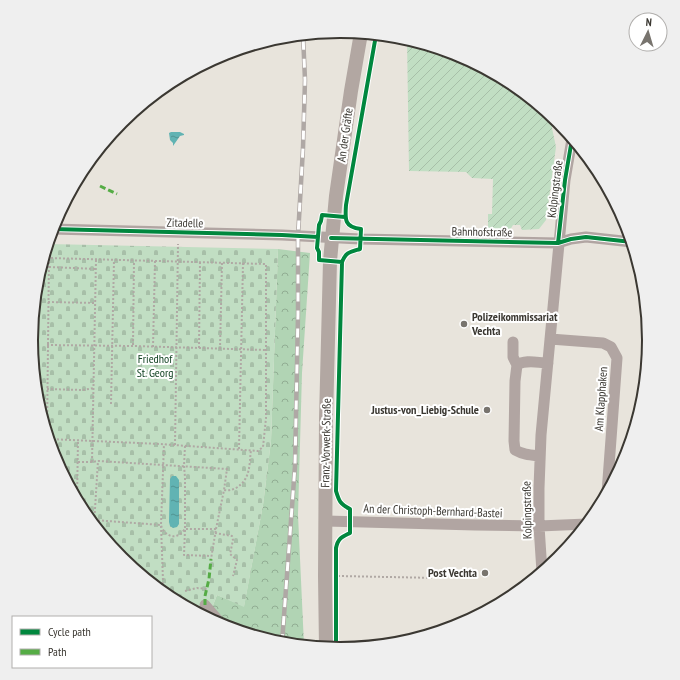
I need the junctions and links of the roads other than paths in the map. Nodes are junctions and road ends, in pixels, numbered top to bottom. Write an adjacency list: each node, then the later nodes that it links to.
1 (360, 39): 4 (main road, An der Gräfte)
2 (571, 145): 6 (street, Kolpingstraße)
3 (59, 229): 4 (street, Zitadelle)
4 (331, 238): 6 (street, Bahnhofstraße); 13 (main road, Franz-Vorwerk-Straße)
5 (625, 241): 6 (street, Bahnhofstraße)
6 (558, 243): 7 (street, Kolpingstraße)
7 (550, 339): 9 (street, Kolpingstraße); 12 (street, Am Klapphaken)
8 (513, 342): 10 (street)
9 (548, 363): 10 (street); 11 (street, Kolpingstraße)
10 (517, 365): 11 (street)
11 (540, 456): 15 (street, Kolpingstraße)
12 (608, 480)
13 (326, 521): 15 (street, An der Christoph-Bernhard-Bastei); 19 (main road, Franz-Vorwerk-Straße)
14 (580, 524): 15 (street, An der Christoph-Bernhard-Bastei)
15 (539, 526): 16 (street, Kolpingstraße)
16 (542, 565)
17 (205, 605): 18 (street)
18 (213, 614)
19 (326, 641)

